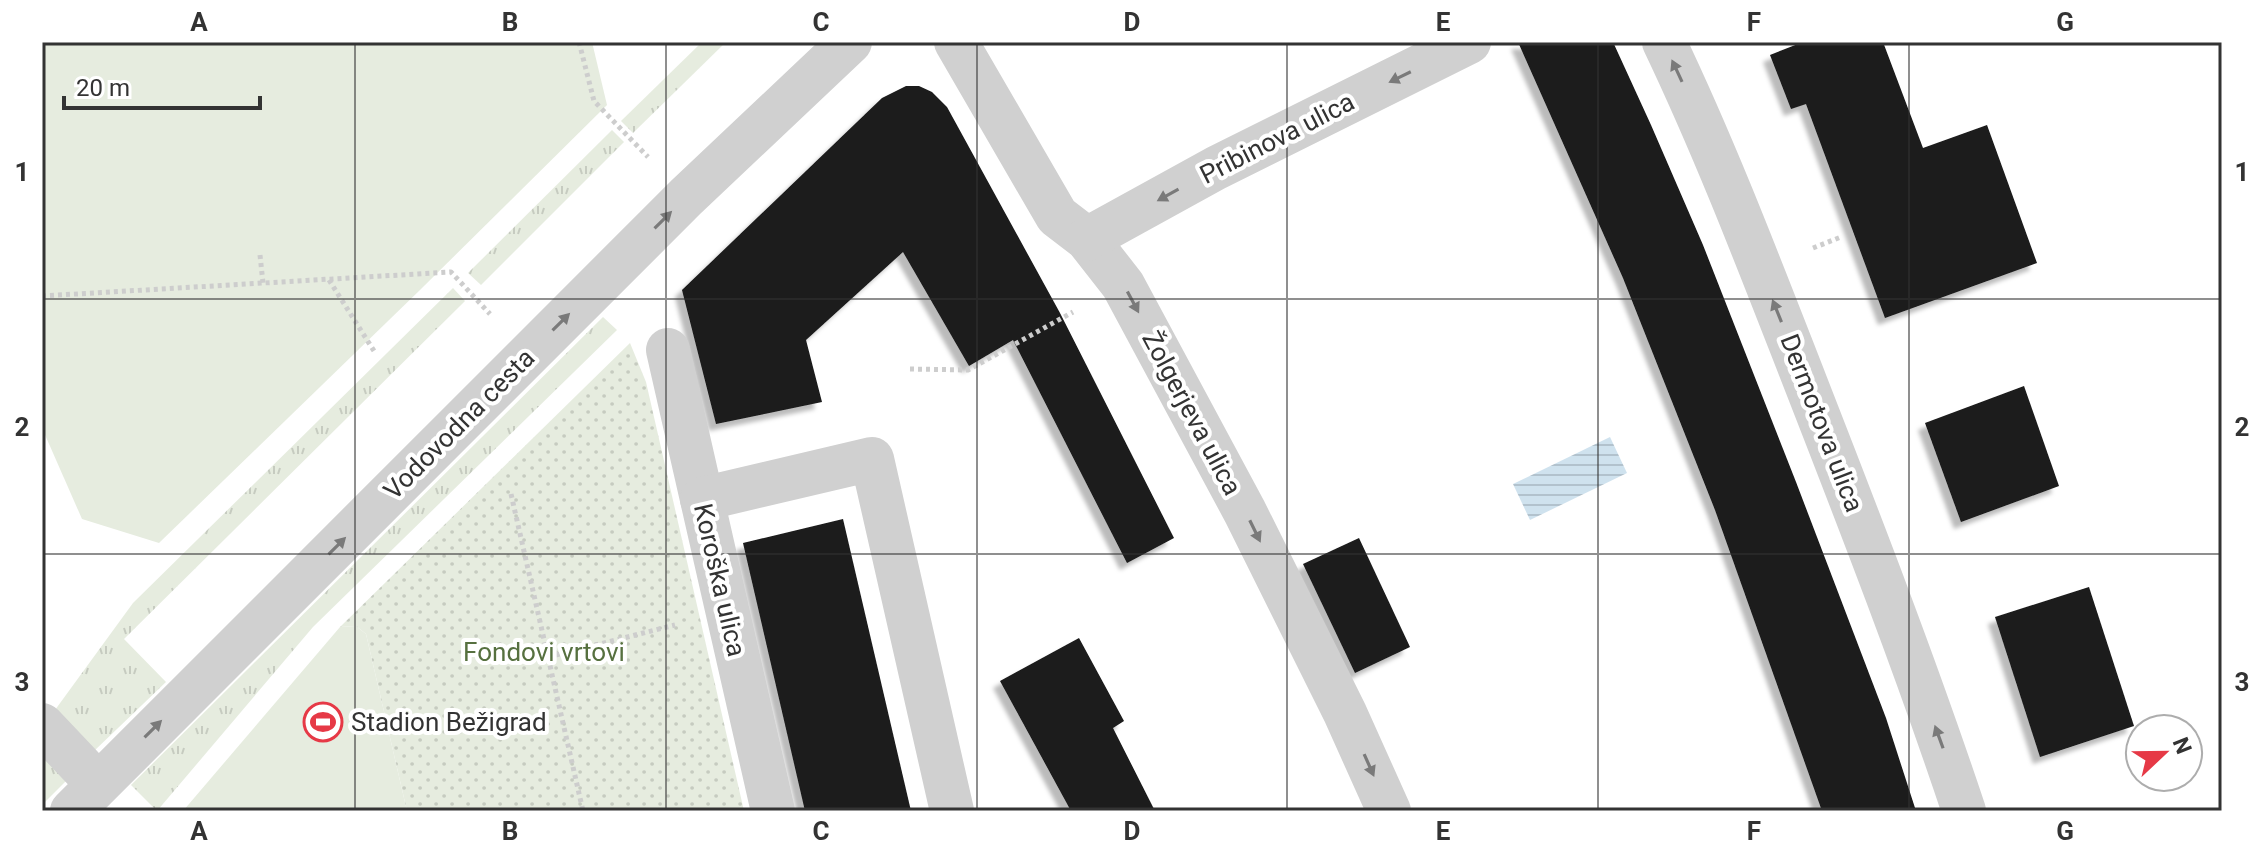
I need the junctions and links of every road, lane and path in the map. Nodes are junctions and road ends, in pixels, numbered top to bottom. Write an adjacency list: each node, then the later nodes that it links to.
1 (579, 42): 6 (path)
2 (850, 42): 6 (street, Vodovodna cesta)
3 (956, 42): 8 (street, Žolgerjeva ulica)
4 (1469, 42): 8 (street, Pribinova ulica, one-way to 8)
5 (1664, 42): 29 (street, Dermotova ulica, one-way to 5)
6 (686, 197): 17 (street, Vodovodna cesta, one-way to 6)
7 (1841, 237): 9 (path)
8 (1087, 239): 28 (street, Žolgerjeva ulica, one-way to 28)
9 (1803, 252)
10 (260, 255): 12 (path)
11 (328, 279): 12 (path); 16 (path); 17 (path)
12 (263, 283): 13 (path)
13 (42, 296)
14 (1064, 318): 18 (path)
15 (668, 350): 20 (street, Koroška ulica)
16 (374, 351)
17 (529, 355): 24 (street, Vodovodna cesta, one-way to 17)
18 (910, 369)
19 (511, 494): 22 (path)
20 (702, 499): 21 (street, Koroška ulica); 27 (street)
21 (728, 612): 22 (path); 26 (street, Koroška ulica)
22 (548, 657): 25 (path)
23 (42, 725): 24 (street)
24 (85, 798)
25 (583, 811)
26 (773, 811)
27 (952, 811)
28 (1389, 811)
29 (1964, 811)

